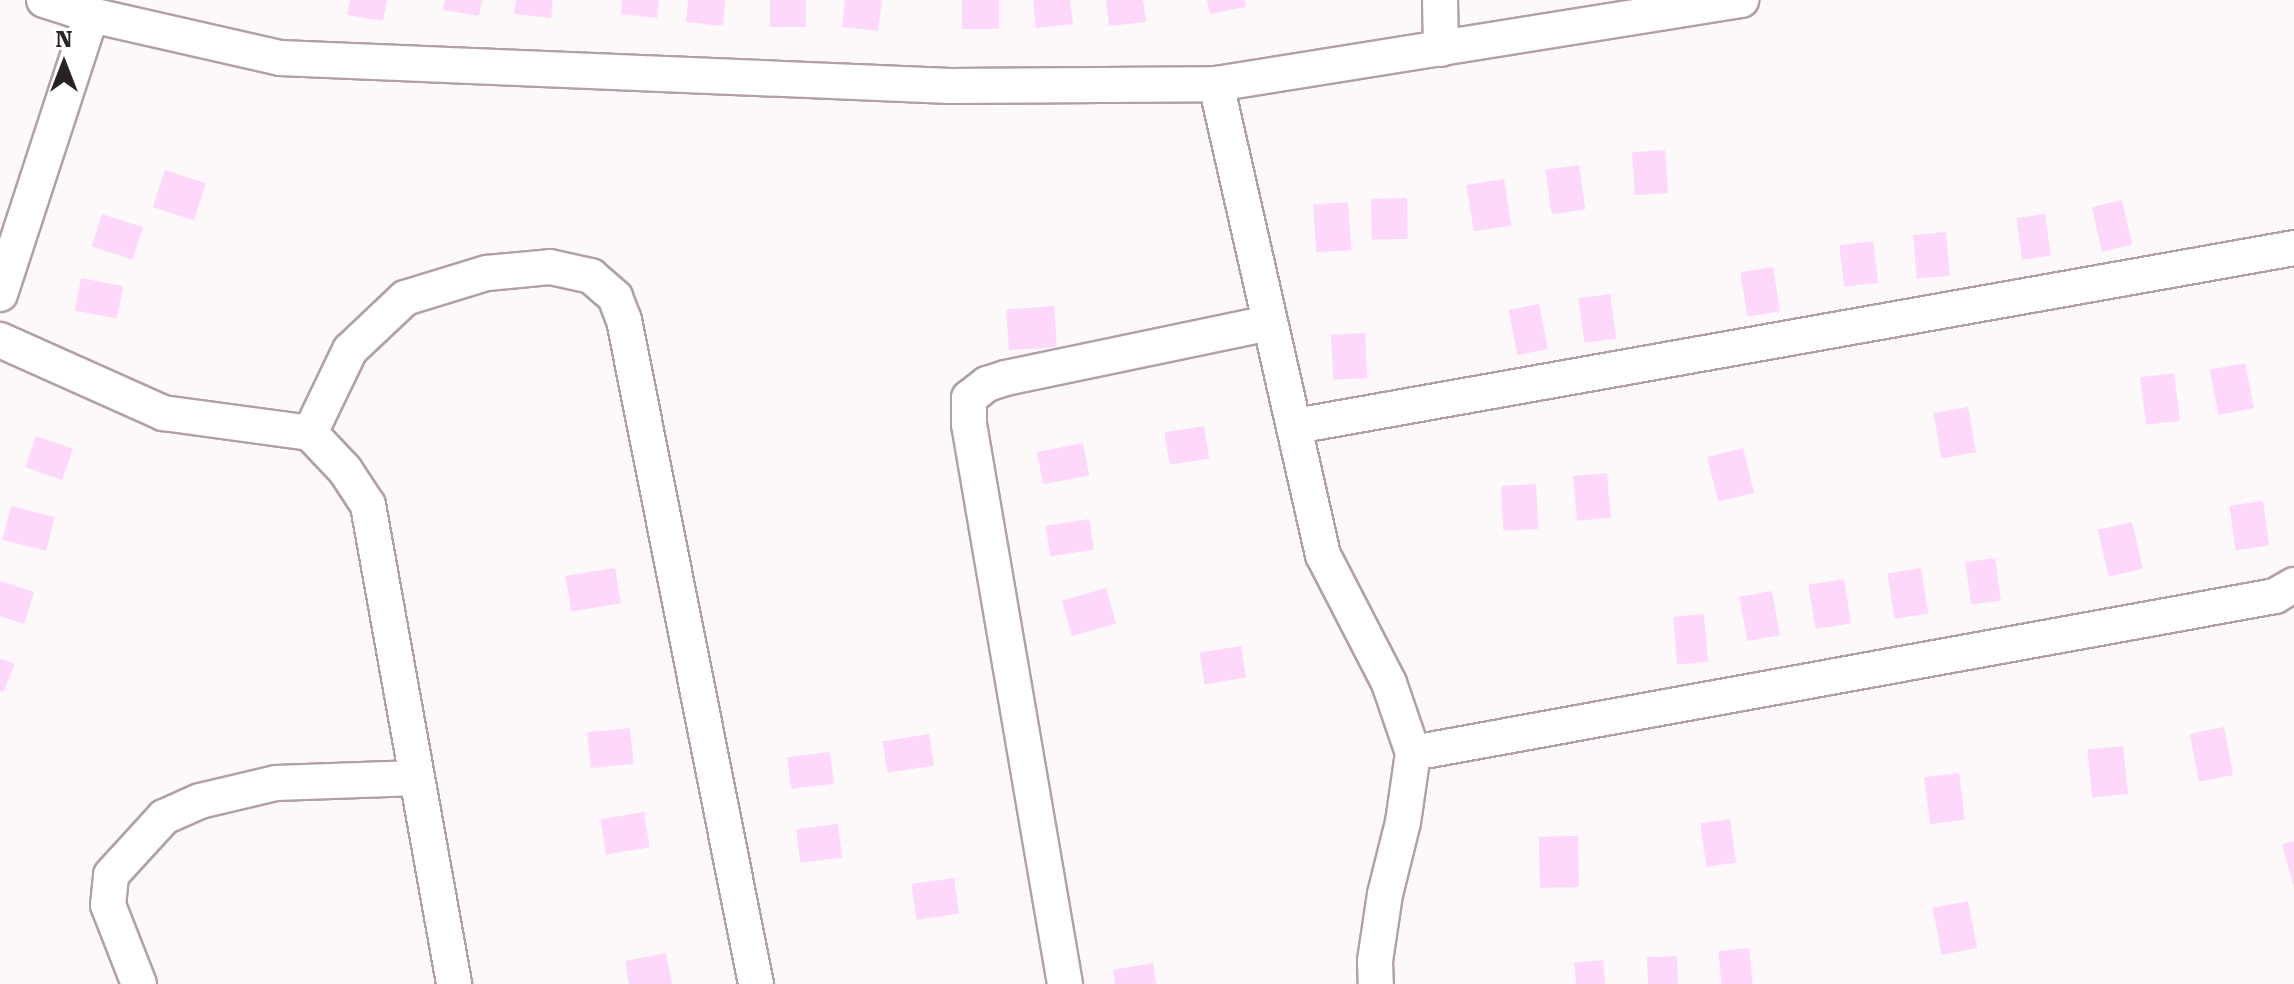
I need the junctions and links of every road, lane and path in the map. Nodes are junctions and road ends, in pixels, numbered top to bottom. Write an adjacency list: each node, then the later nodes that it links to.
1 (44, 0): 4 (street)
2 (1440, 0): 5 (street)
3 (1741, 0): 5 (street)
4 (91, 15): 6 (street); 8 (street)
5 (1441, 49): 6 (street)
6 (1216, 84): 9 (street)
7 (2294, 248): 11 (street)
8 (0, 294)
9 (1269, 323): 11 (street); 19 (street)
10 (0, 340): 12 (street)
11 (1296, 426): 14 (street)
12 (310, 433): 15 (street); 18 (street)
13 (2294, 585): 14 (street)
14 (1413, 753): 20 (street)
15 (417, 778): 16 (street); 17 (street)
16 (139, 984)
17 (454, 984)
18 (756, 984)
19 (1065, 984)
20 (1376, 984)

